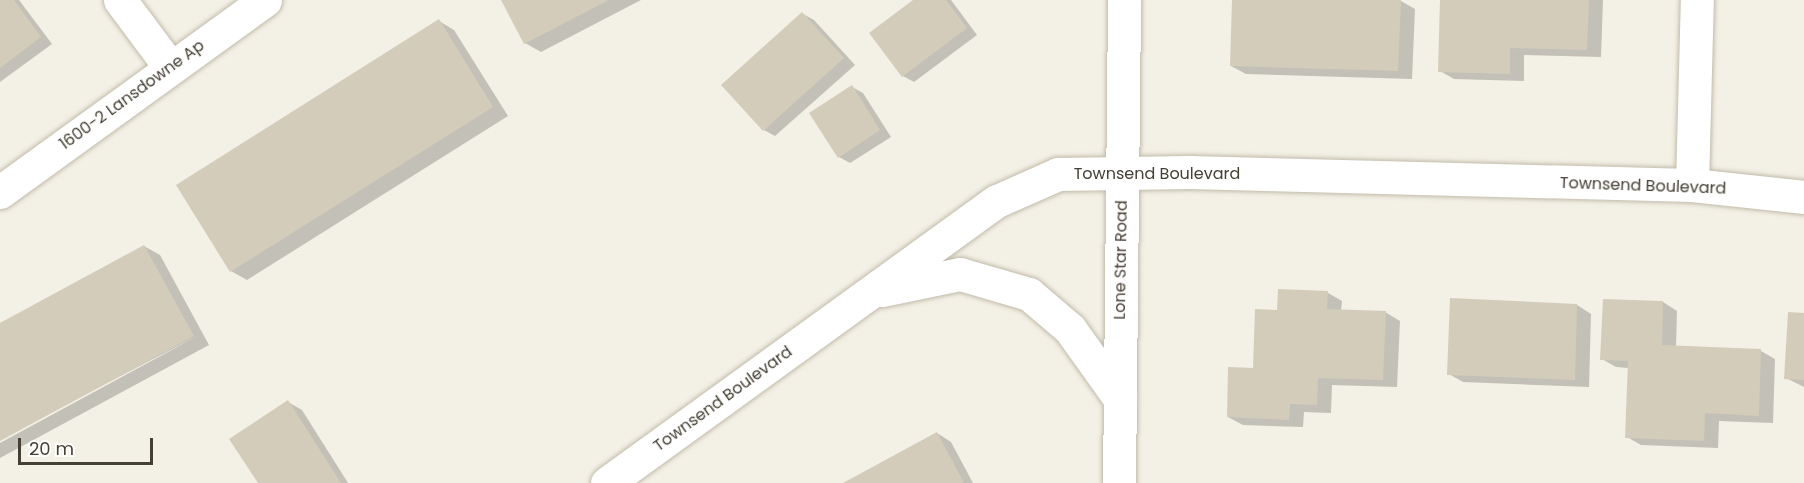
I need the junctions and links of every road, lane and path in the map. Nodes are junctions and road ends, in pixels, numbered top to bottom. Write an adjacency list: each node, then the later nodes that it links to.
1 (120, 0): 5 (street)
2 (265, 0): 5 (street, 1600-2 Lansdowne Ap)
3 (1124, 0): 6 (street, Lone Star Road)
4 (1696, 0): 7 (street)
5 (170, 67): 8 (street, 1600-2 Lansdowne Ap)
6 (1122, 171): 7 (street, Townsend Boulevard); 10 (street, Townsend Boulevard); 11 (street, Lone Star Road)
7 (1692, 185): 9 (street, Townsend Boulevard)
8 (0, 192)
9 (1804, 197)
10 (871, 292): 11 (street); 12 (street, Townsend Boulevard)
11 (1120, 399): 13 (street, Lone Star Road)
12 (607, 483)
13 (1119, 483)

